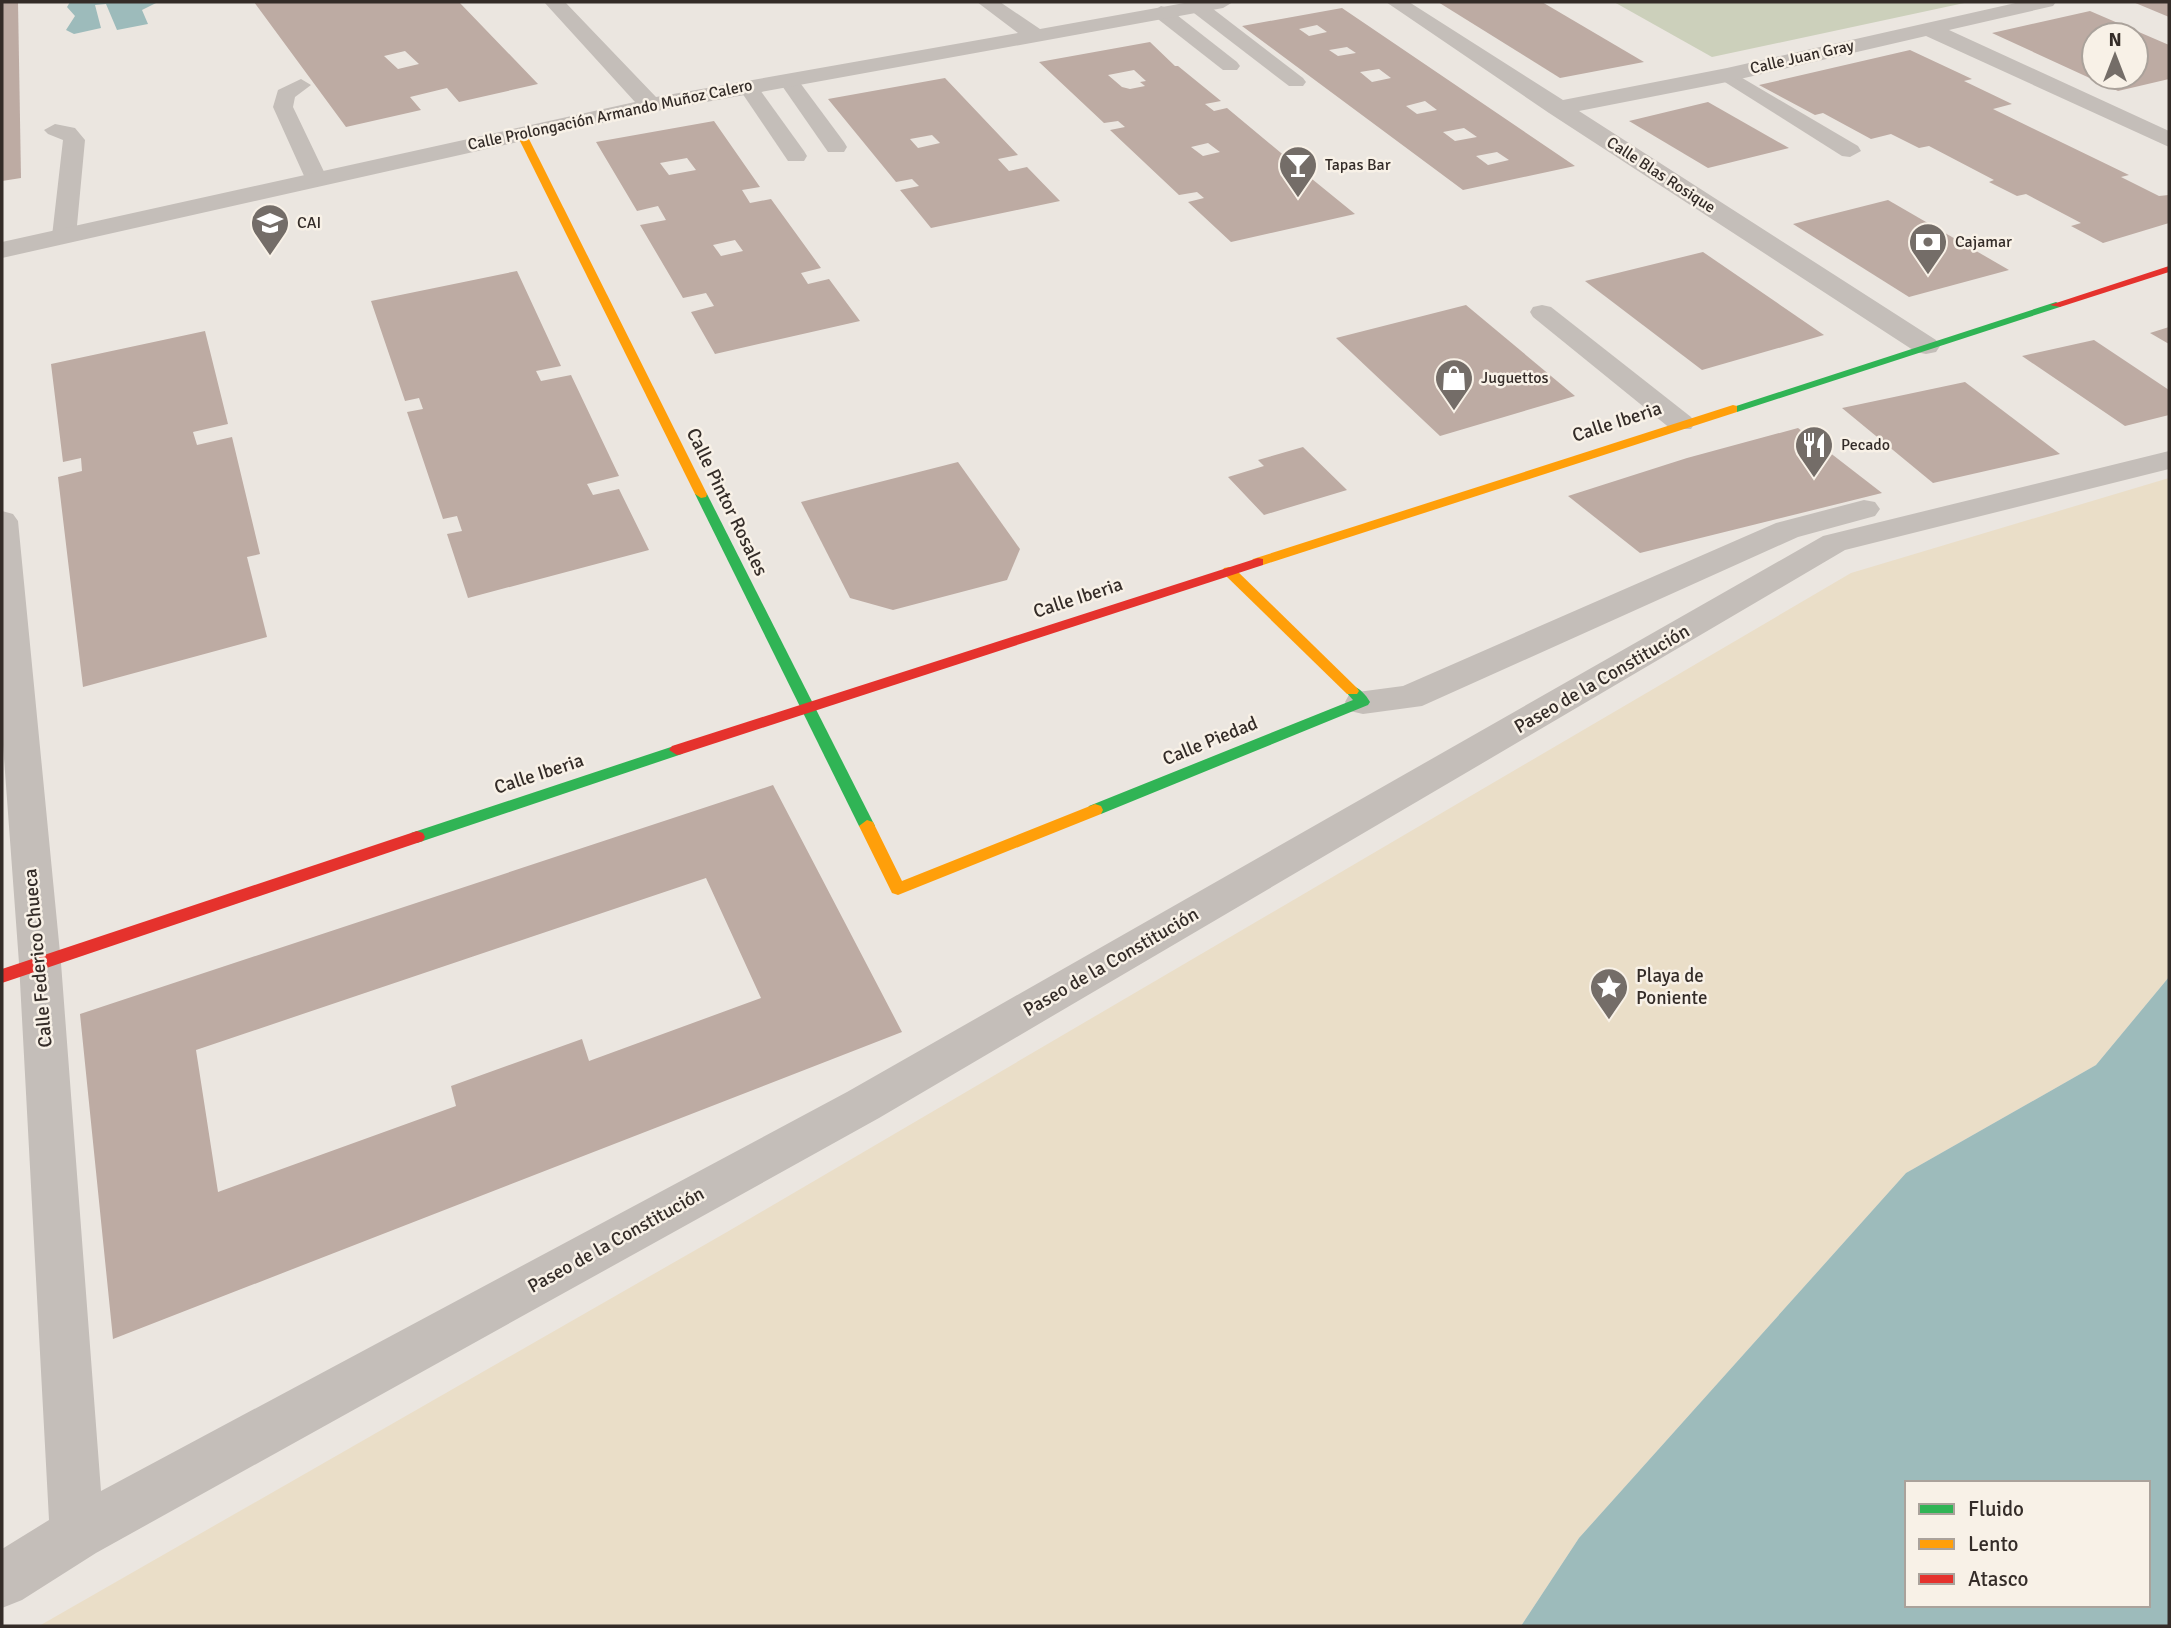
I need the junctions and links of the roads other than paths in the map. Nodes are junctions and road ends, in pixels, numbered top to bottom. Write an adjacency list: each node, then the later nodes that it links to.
1 (554, 2): 16 (street)
2 (987, 2): 9 (street)
3 (1223, 2): 6 (street, Calle Prolongación Armando Muñoz Calero)
4 (1396, 2): 17 (street, Calle Blas Rosique)
5 (2046, 2): 8 (street, Calle Juan Gray)
6 (1197, 6): 7 (street, Calle Prolongación Armando Muñoz Calero); 13 (lane)
7 (1161, 12): 9 (street, Calle Prolongación Armando Muñoz Calero); 10 (lane)
8 (1927, 28): 11 (street, Calle Juan Gray); 20 (street)
9 (1036, 35): 12 (street, Calle Prolongación Armando Muñoz Calero)
10 (1230, 66)
11 (1727, 75): 17 (street, Calle Juan Gray); 22 (lane)
12 (788, 80): 15 (street, Calle Prolongación Armando Muñoz Calero); 21 (lane)
13 (1296, 82)
14 (301, 85): 24 (lane)
15 (748, 87): 16 (street, Calle Prolongación Armando Muñoz Calero); 23 (lane)
16 (651, 105): 19 (street, Calle Prolongación Armando Muñoz Calero)
17 (1557, 108): 29 (street, Calle Blas Rosique)
18 (55, 130): 25 (lane)
19 (521, 133): 24 (street, Calle Prolongación Armando Muñoz Calero); 36 (main road, Calle Pintor Rosales)
20 (2169, 140)
21 (836, 147)
22 (1850, 151)
23 (796, 156)
24 (316, 178): 25 (street, Calle Prolongación Armando Muñoz Calero)
25 (64, 236): 26 (street, Calle Prolongación Armando Muñoz Calero)
26 (2, 250)
27 (2169, 269): 29 (main road, Calle Iberia)
28 (1542, 312): 30 (lane)
29 (1926, 346): 30 (main road, Calle Iberia)
30 (1681, 423): 34 (main road, Calle Iberia)
31 (2169, 437): 35 (street)
32 (2169, 460): 39 (street, Paseo de la Constitución)
33 (2, 521): 38 (street, Calle Federico Chueca)
34 (1229, 572): 35 (main road); 36 (main road, Calle Iberia)
35 (1363, 702): 37 (main road, Calle Piedad)
36 (806, 707): 37 (main road, Calle Pintor Rosales); 38 (main road, Calle Iberia)
37 (898, 889)
38 (21, 969): 39 (street, Calle Federico Chueca)
39 (77, 1534): 40 (street, Paseo de la Constitución)
40 (2, 1580)

